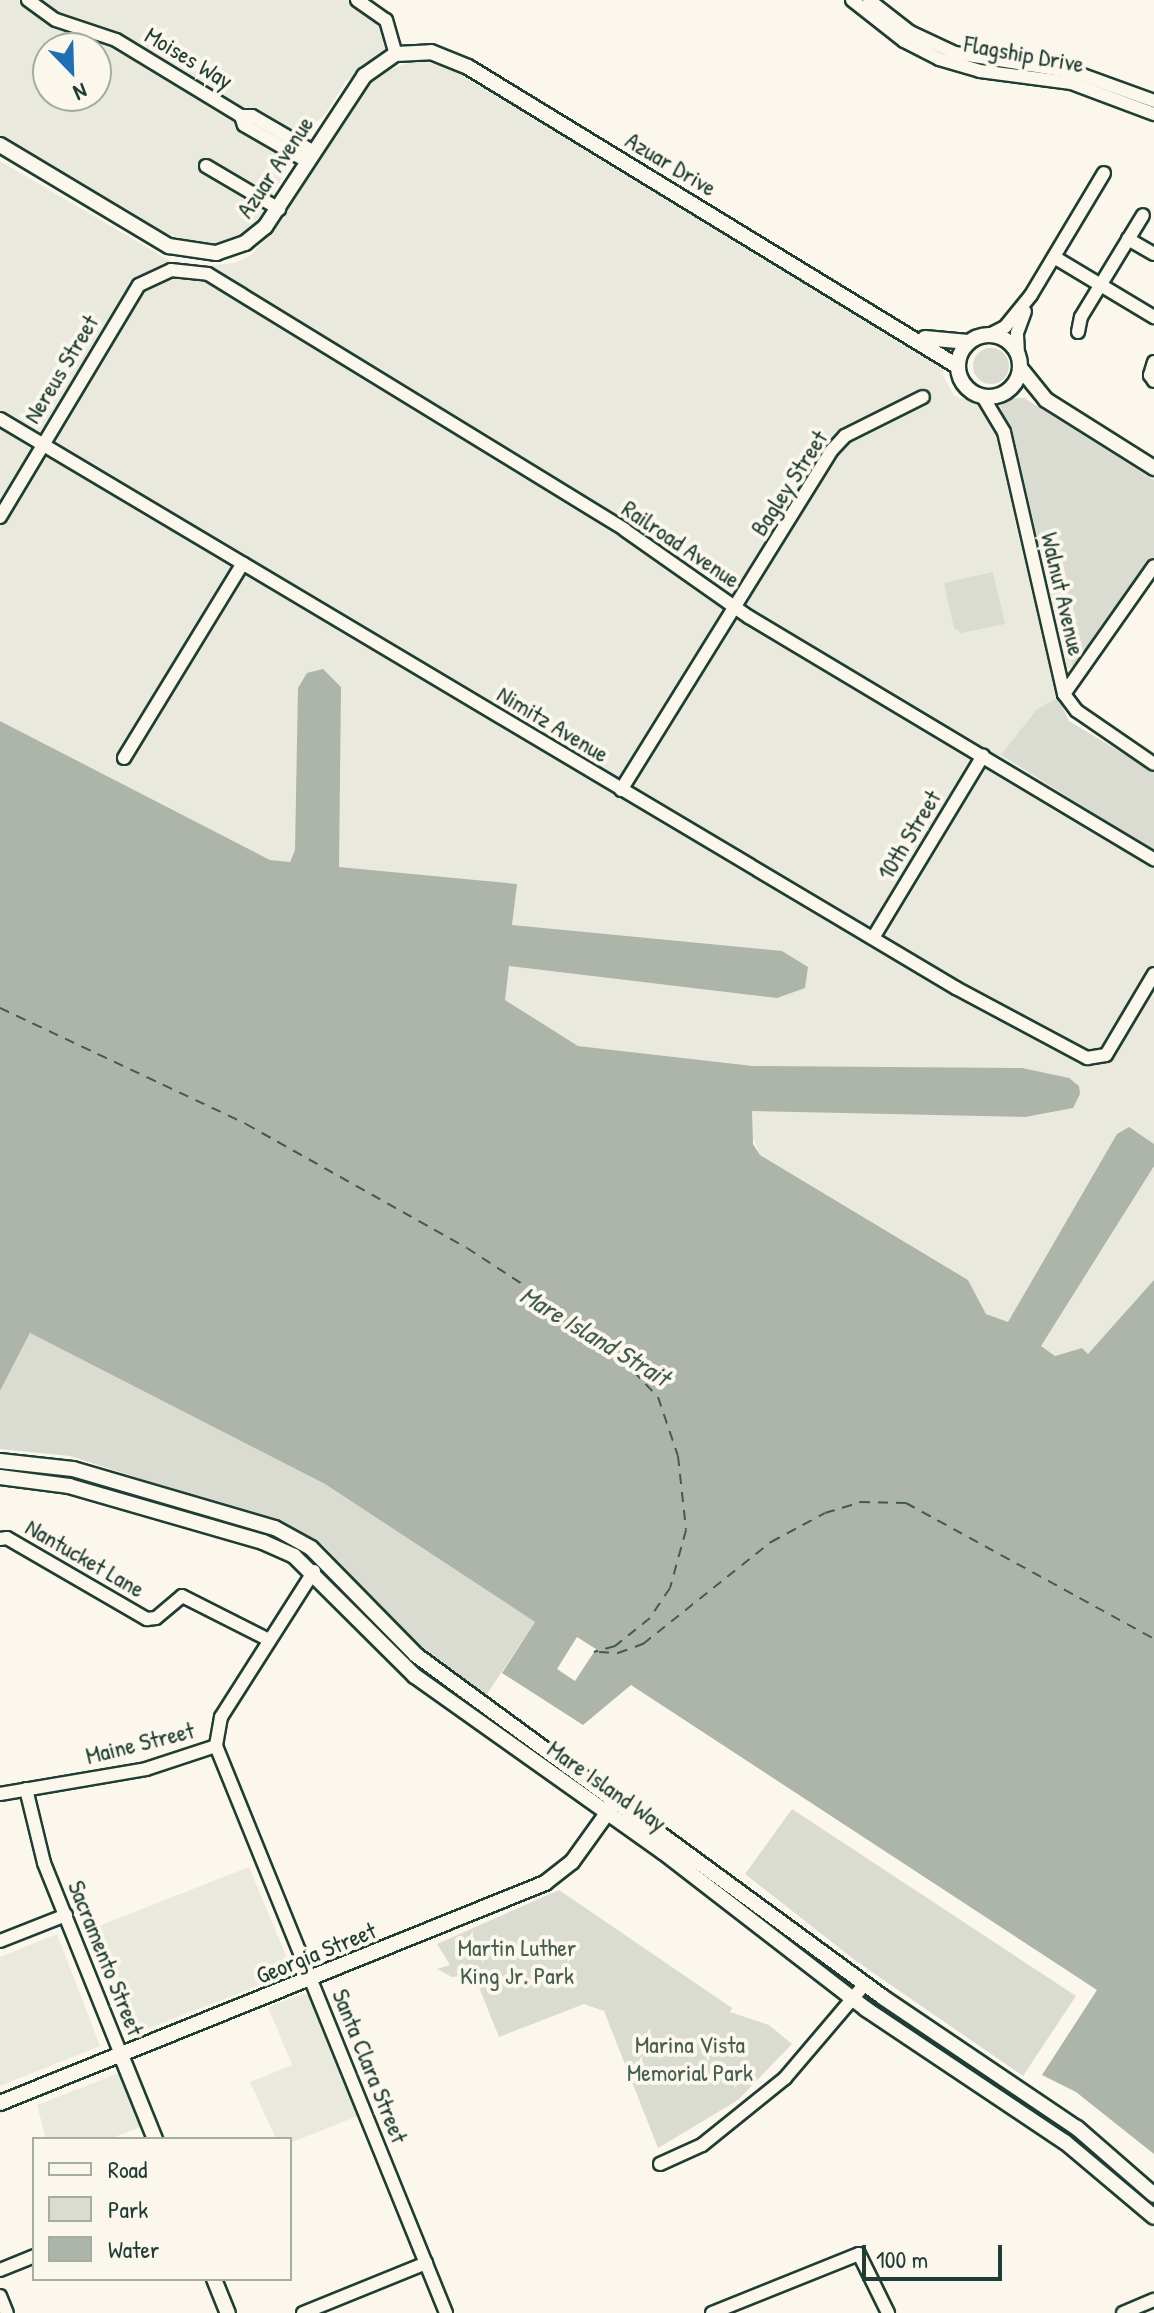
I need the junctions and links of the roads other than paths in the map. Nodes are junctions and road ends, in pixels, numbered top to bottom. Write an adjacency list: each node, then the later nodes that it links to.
1 (28, 0): 9 (street, Moises Way)
2 (357, 0): 5 (street)
3 (852, 0): 7 (street, Flagship Drive)
4 (869, 0): 6 (street, Flagship Drive)
5 (396, 54): 9 (main road, Azuar Avenue); 23 (main road, Azuar Drive)
6 (1154, 101)
7 (1154, 114)
8 (0, 145): 12 (main road, Azuar Avenue)
9 (311, 157): 12 (main road, Azuar Avenue)
10 (206, 166): 12 (street)
11 (1104, 173): 16 (street)
12 (279, 209)
13 (1143, 215): 14 (street)
14 (1128, 239): 15 (street); 18 (street)
15 (1154, 254)
16 (1054, 257): 18 (street); 19 (street)
17 (181, 270): 34 (street, Nereus Street); 39 (street, Railroad Avenue)
18 (1100, 285): 20 (street); 21 (street)
19 (1031, 295): 22 (street); 25 (street)
20 (1154, 317)
21 (1078, 332)
22 (991, 334): 24 (main road); 25 (main road)
23 (917, 337): 24 (main road, Azuar Drive); 27 (main road, Azuar Drive)
24 (968, 342): 27 (main road)
25 (1020, 361): 29 (main road); 32 (main road)
26 (1154, 362): 28 (street)
27 (957, 366): 31 (main road)
28 (1154, 381)
29 (1005, 393): 31 (main road); 32 (main road)
30 (923, 397): 39 (street, Bagley Street)
31 (983, 397): 40 (street, Walnut Avenue)
32 (1046, 400): 35 (main road)
33 (0, 419): 34 (street, Nimitz Avenue)
34 (42, 444): 36 (street, Nereus Street); 37 (street, Nimitz Avenue)
35 (1154, 468)
36 (0, 517)
37 (243, 563): 42 (street); 44 (street, Nimitz Avenue)
38 (1154, 566): 40 (street)
39 (736, 608): 41 (street, Railroad Avenue); 44 (street, Bagley Street)
40 (1064, 694): 43 (street, Walnut Avenue)
41 (983, 756): 45 (street, Railroad Avenue); 46 (street, 10th Street)
42 (124, 758)
43 (1154, 764)
44 (621, 790): 46 (street, Nimitz Avenue)
45 (1154, 859)
46 (873, 938): 47 (street, Nimitz Avenue)
47 (1154, 974)
48 (0, 1461): 51 (main road, Mare Island Way)
49 (0, 1477): 52 (main road, Mare Island Way)
50 (0, 1539): 53 (street, Nantucket Lane)
51 (323, 1558): 52 (main road, Maine Street); 57 (main road, Mare Island Way)
52 (314, 1571): 53 (street, Maine Street); 58 (main road, Mare Island Way)
53 (269, 1640): 54 (street, Maine Street)
54 (216, 1746): 55 (street, Maine Street); 61 (street, Santa Clara Street)
55 (26, 1789): 56 (street, Maine Street); 59 (street, Sacramento Street)
56 (0, 1794)
57 (616, 1799): 58 (main road, Georgia Street); 62 (main road, Mare Island Way)
58 (608, 1813): 61 (main road, Georgia Street); 63 (main road, Mare Island Way)
59 (66, 1915): 60 (street); 64 (street, Sacramento Street)
60 (0, 1941)
61 (311, 1979): 64 (main road, Georgia Street); 71 (street, Santa Clara Street)
62 (865, 1984): 63 (street); 68 (main road, Mare Island Way)
63 (854, 2000): 67 (street); 69 (main road, Mare Island Way)
64 (121, 2055): 65 (main road, Georgia Street); 66 (main road, Sacramento Street)
65 (0, 2103)
66 (154, 2137)
67 (660, 2164)
68 (1154, 2195)
69 (1154, 2217)
70 (32, 2257): 72 (street)
71 (426, 2263): 78 (street); 79 (street, Santa Clara Street)
72 (0, 2270)
73 (215, 2281): 77 (main road)
74 (0, 2296): 76 (street)
75 (1154, 2300): 82 (street)
76 (7, 2313)
77 (228, 2313)
78 (303, 2313)
79 (446, 2313)
80 (712, 2313): 81 (street)
81 (888, 2313)
82 (1123, 2313)

